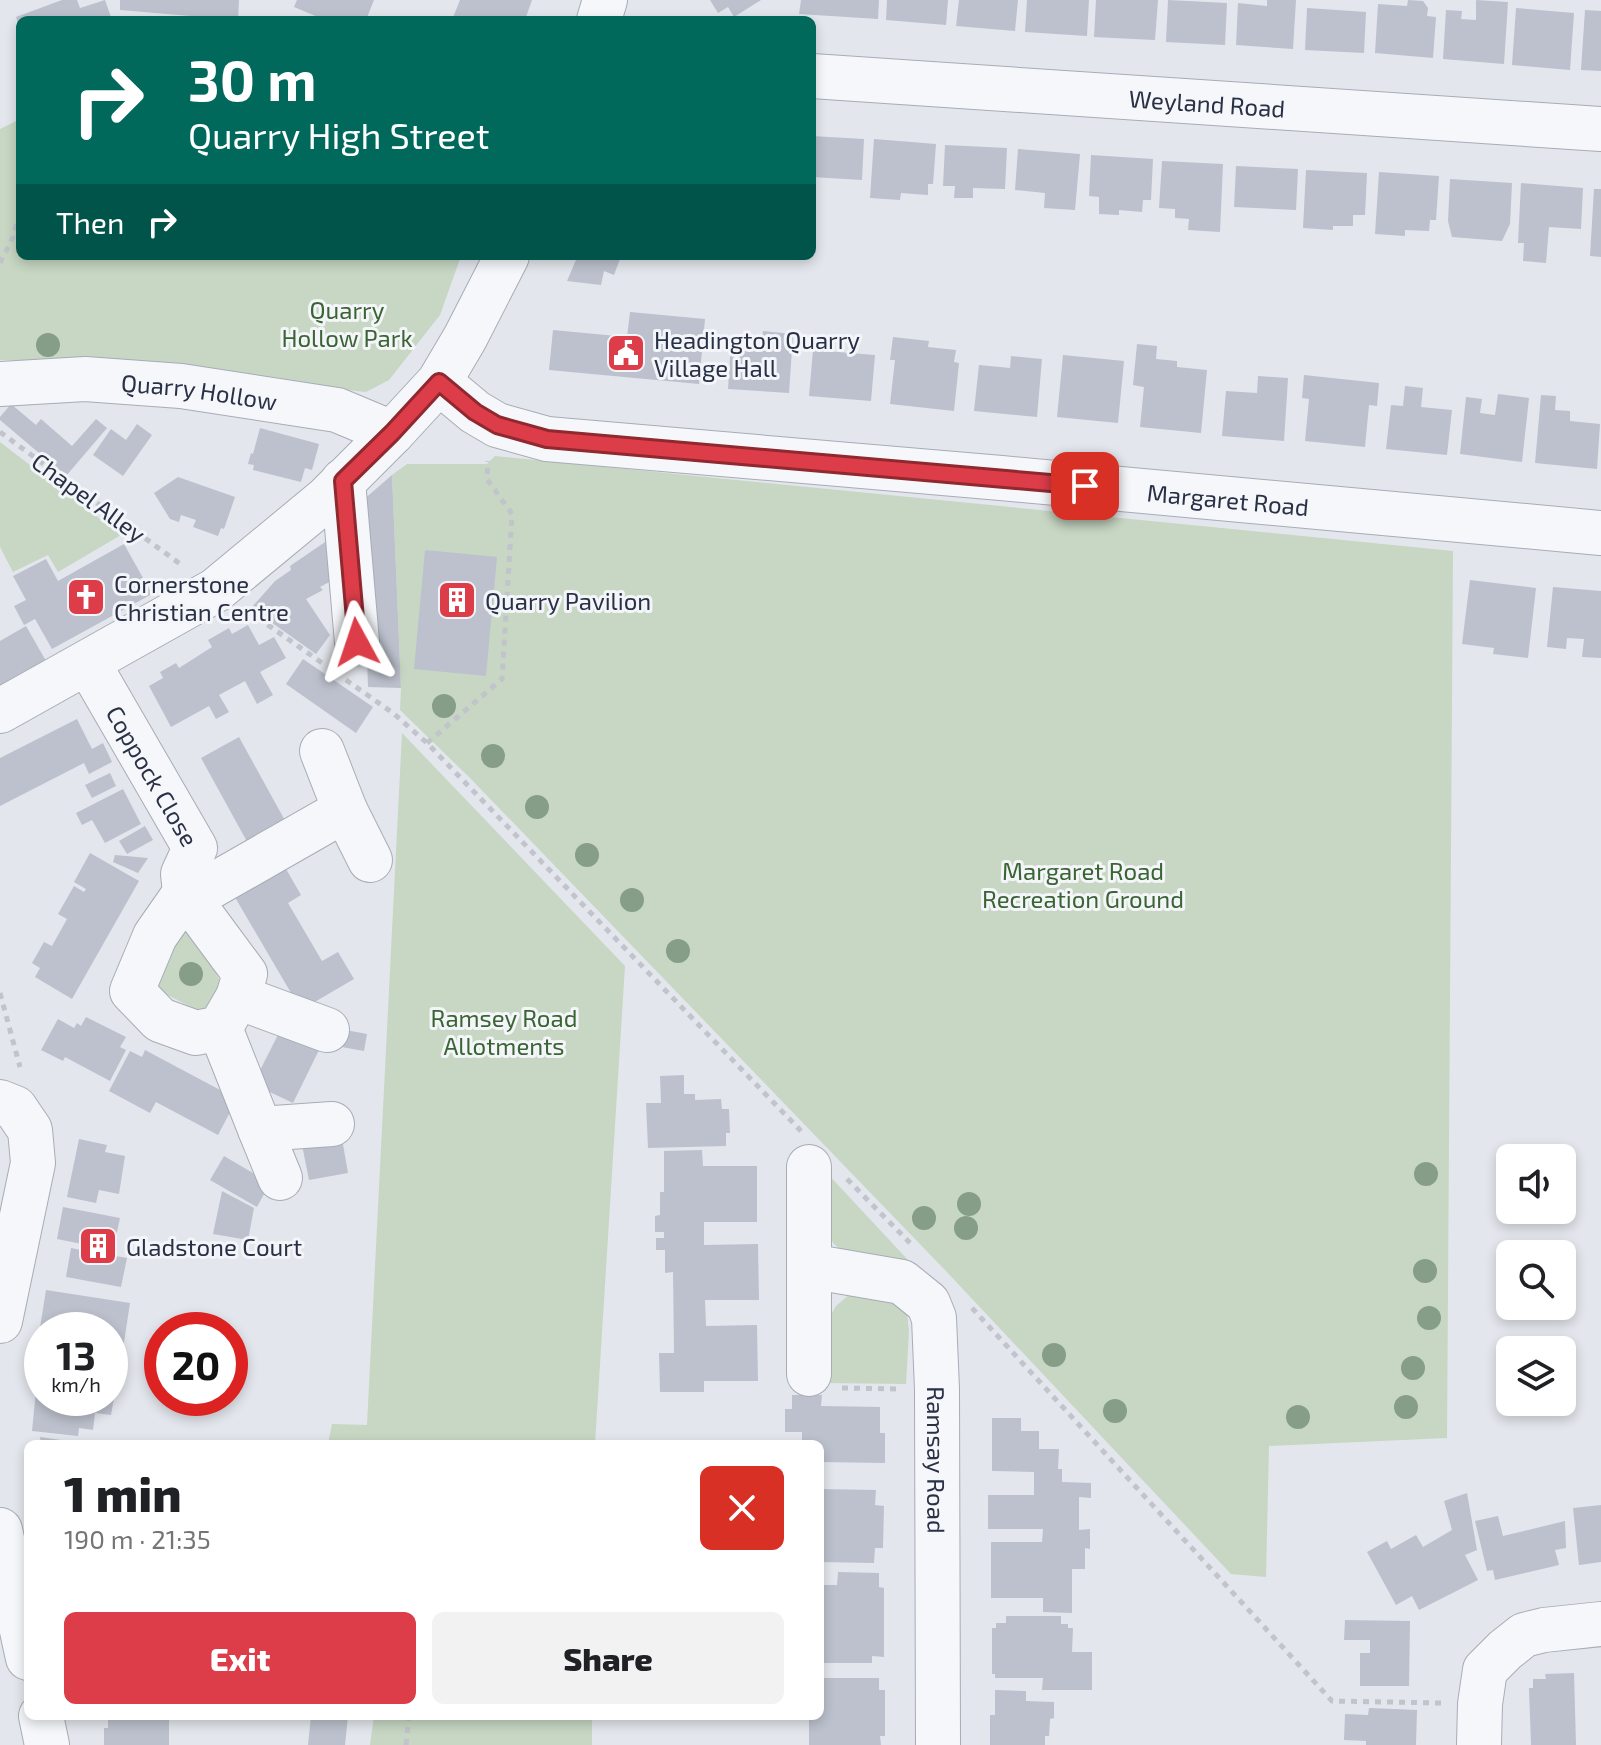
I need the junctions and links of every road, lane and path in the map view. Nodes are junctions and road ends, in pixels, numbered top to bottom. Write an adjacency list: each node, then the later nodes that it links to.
1 (816, 76): 2 (street, Weyland Road)
2 (1601, 129)
3 (16, 226): 5 (path)
4 (505, 260): 6 (street)
5 (0, 263)
6 (439, 382): 8 (street, Margaret Road); 10 (street)
7 (0, 384): 10 (street, Quarry Hollow)
8 (497, 425): 12 (street, Margaret Road); 17 (path)
9 (0, 432): 13 (path, Chapel Alley)
10 (392, 433): 11 (street)
11 (343, 481): 13 (street); 14 (street)
12 (1601, 533)
13 (216, 590): 15 (street)
14 (357, 642)
15 (88, 663): 16 (street); 21 (street, Coppock Close)
16 (0, 711)
17 (427, 743)
18 (322, 751): 19 (street)
19 (345, 810): 20 (street); 21 (street)
20 (370, 860)
21 (187, 896): 23 (street); 23 (street, Coppock Close)
22 (0, 993): 25 (path)
23 (229, 1012): 24 (street); 27 (street)
24 (327, 1030)
25 (8, 1105): 31 (street)
26 (332, 1124): 27 (street)
27 (260, 1129): 29 (street)
28 (809, 1167): 30 (street)
29 (280, 1178)
30 (809, 1266): 32 (street); 33 (street, Ramsay Road)
31 (0, 1321)
32 (809, 1374): 33 (path)
33 (937, 1389): 41 (street, Ramsay Road)
34 (0, 1530): 36 (street)
35 (1601, 1624): 42 (street)
36 (24, 1640)
37 (42, 1720): 39 (street)
38 (409, 1720): 40 (path)
39 (47, 1745)
40 (406, 1745)
41 (938, 1745)
42 (1479, 1745)

